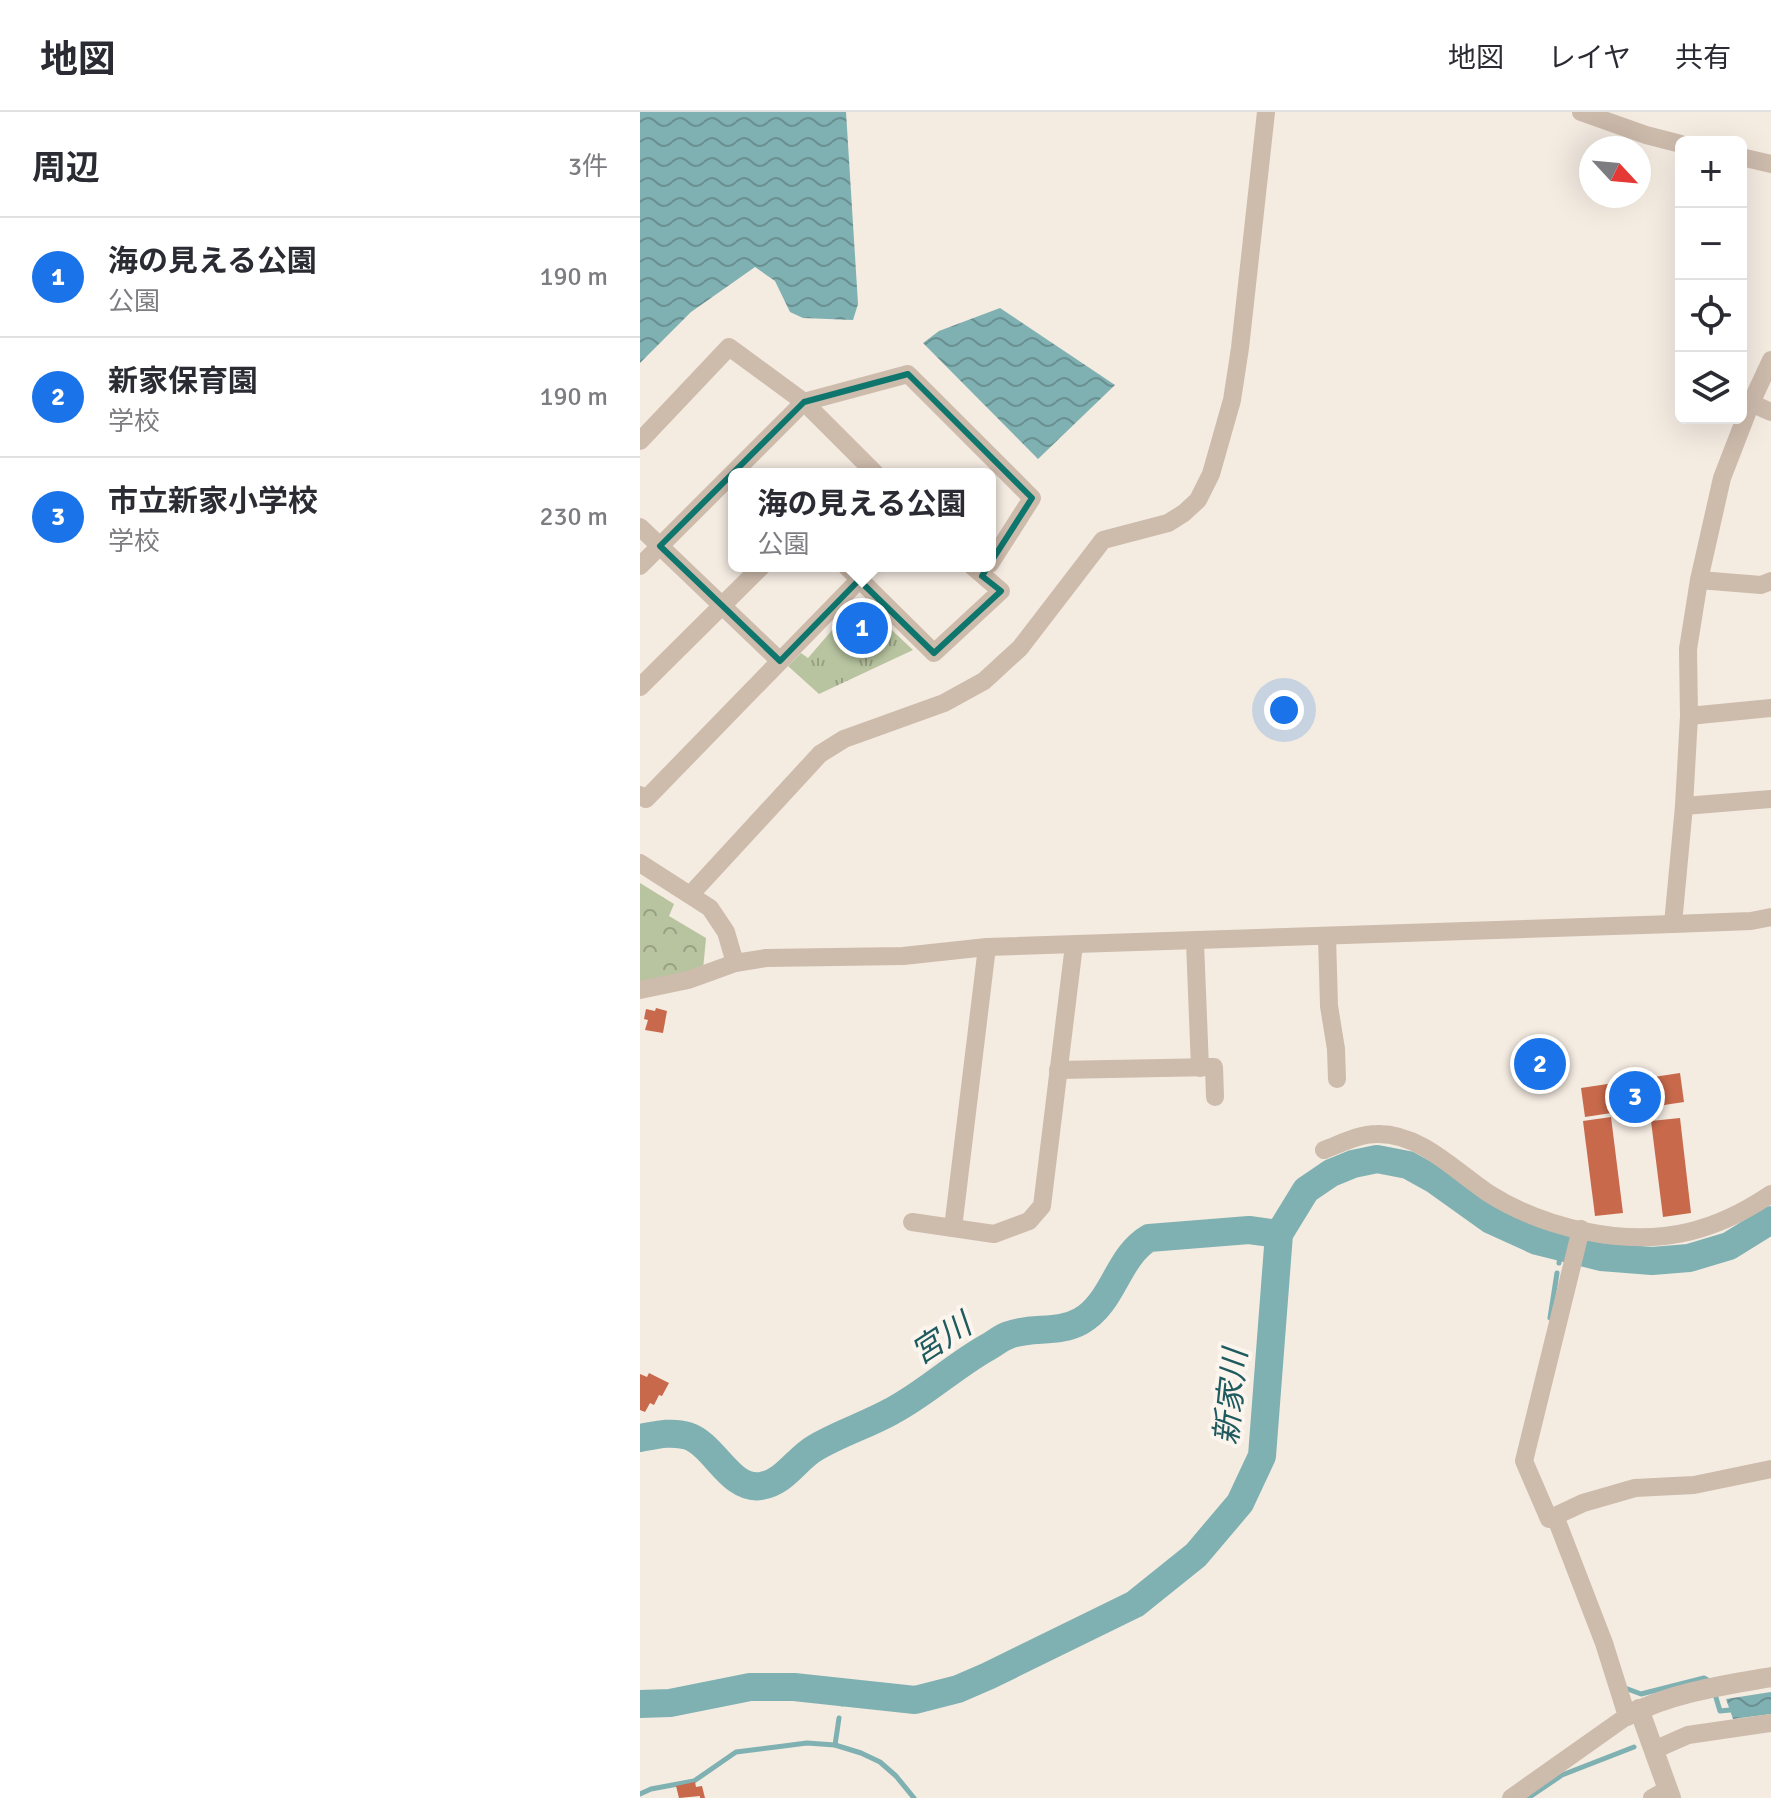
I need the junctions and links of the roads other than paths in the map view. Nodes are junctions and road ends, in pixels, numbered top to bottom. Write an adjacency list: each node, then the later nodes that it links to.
1 (1266, 112): 32 (street)
2 (1581, 112): 3 (street)
3 (1675, 142)
4 (1747, 158): 5 (street)
5 (1771, 164)
6 (1771, 360): 8 (street)
7 (804, 402): 10 (street); 11 (street); 12 (street); 16 (street)
8 (1751, 403): 9 (street); 21 (street)
9 (1771, 412)
10 (640, 441)
11 (856, 467)
12 (738, 468)
13 (728, 478): 15 (street)
14 (640, 527): 15 (street)
15 (660, 546): 17 (street); 23 (street)
16 (996, 549)
17 (640, 566)
18 (756, 572): 23 (street)
19 (986, 572): 20 (street)
20 (852, 573): 24 (street)
21 (1699, 580): 22 (street); 27 (street)
22 (1771, 581)
23 (721, 607): 24 (street); 25 (street)
24 (780, 661): 28 (street)
25 (640, 687)
26 (1771, 708): 27 (street)
27 (1689, 716): 30 (street)
28 (640, 795)
29 (1771, 799): 30 (street)
30 (1684, 806): 34 (street)
31 (640, 863): 32 (street)
32 (691, 894): 39 (street)
33 (1771, 917): 34 (street)
34 (1673, 924): 35 (street)
35 (1327, 937): 36 (street); 43 (street)
36 (1195, 942): 37 (street); 41 (street)
37 (1074, 945): 38 (street); 42 (street)
38 (987, 947): 39 (street); 48 (street)
39 (735, 963): 40 (street)
40 (640, 990)
41 (1200, 1068): 42 (street); 44 (street)
42 (1058, 1070): 48 (street)
43 (1337, 1079)
44 (1215, 1097)
45 (1324, 1150): 49 (street)
46 (1771, 1194): 49 (street)
47 (912, 1222): 48 (street)
48 (953, 1228)
49 (1581, 1229): 51 (street)
50 (1771, 1469): 51 (street)
51 (1555, 1516): 53 (street)
52 (1771, 1677): 53 (street)
53 (1633, 1712): 55 (street); 57 (street)
54 (1771, 1723): 55 (street)
55 (1654, 1750): 56 (street)
56 (1664, 1795)
57 (1511, 1798)

